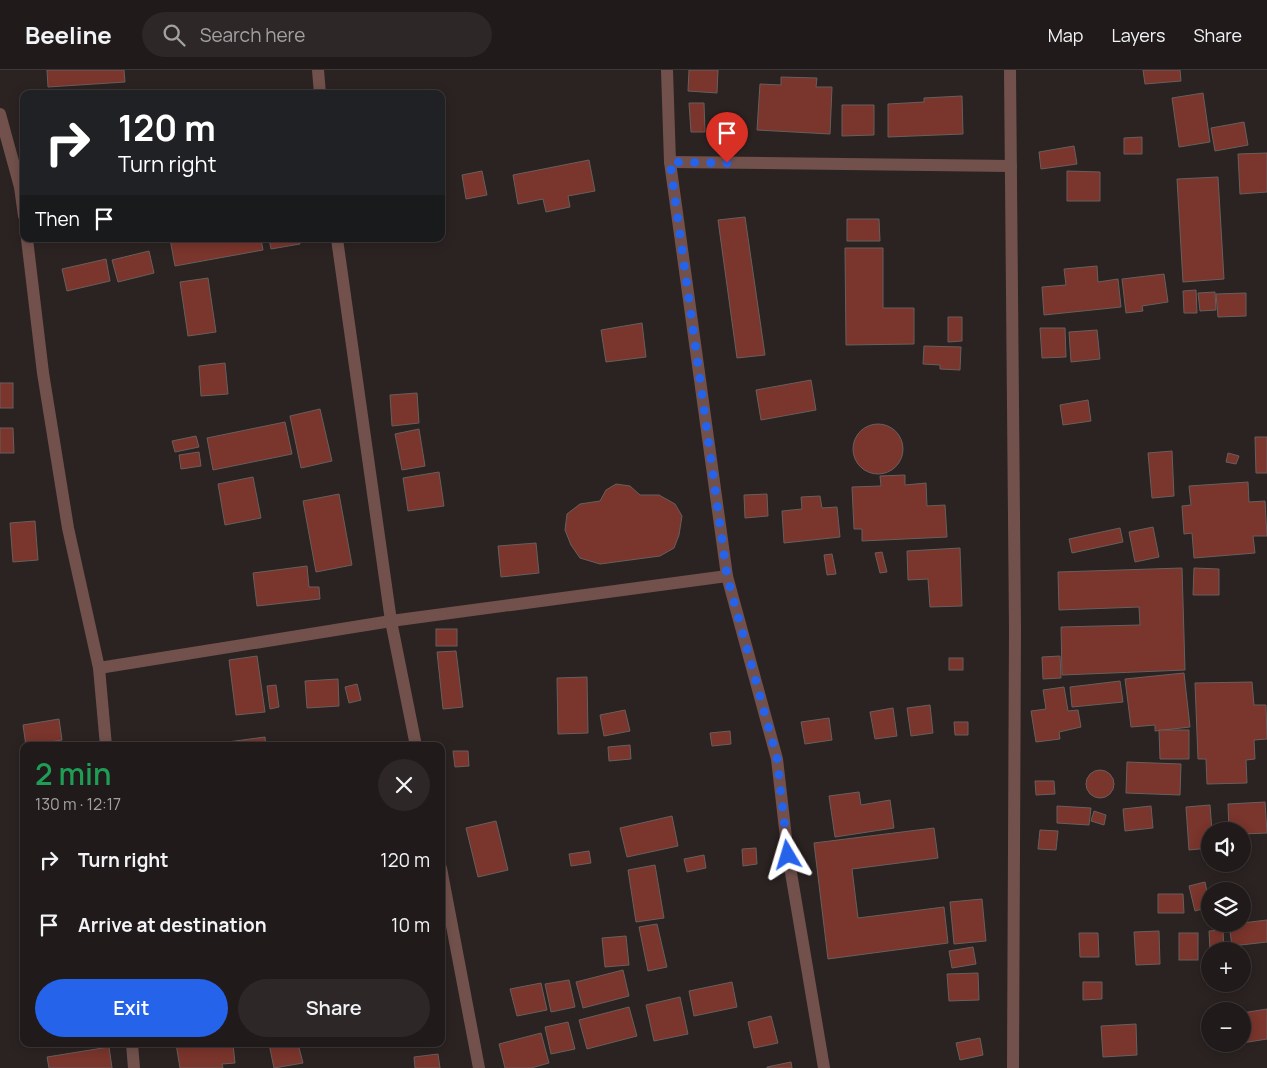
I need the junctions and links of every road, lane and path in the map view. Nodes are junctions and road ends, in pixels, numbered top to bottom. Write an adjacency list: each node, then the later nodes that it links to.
1 (318, 70): 4 (street)
2 (667, 70): 6 (street)
3 (1010, 70): 7 (street)
4 (320, 90)
5 (0, 114): 8 (street)
6 (670, 162): 7 (street); 11 (street)
7 (1011, 166): 21 (street)
8 (20, 187)
9 (27, 242): 13 (street)
10 (338, 242): 12 (street)
11 (727, 576): 12 (street); 20 (street)
12 (391, 621): 13 (street); 15 (street)
13 (99, 668): 14 (street)
14 (106, 742)
15 (415, 742)
16 (445, 889): 19 (street)
17 (132, 1047): 18 (street)
18 (134, 1068)
19 (479, 1068)
20 (824, 1068)
21 (1013, 1068)

